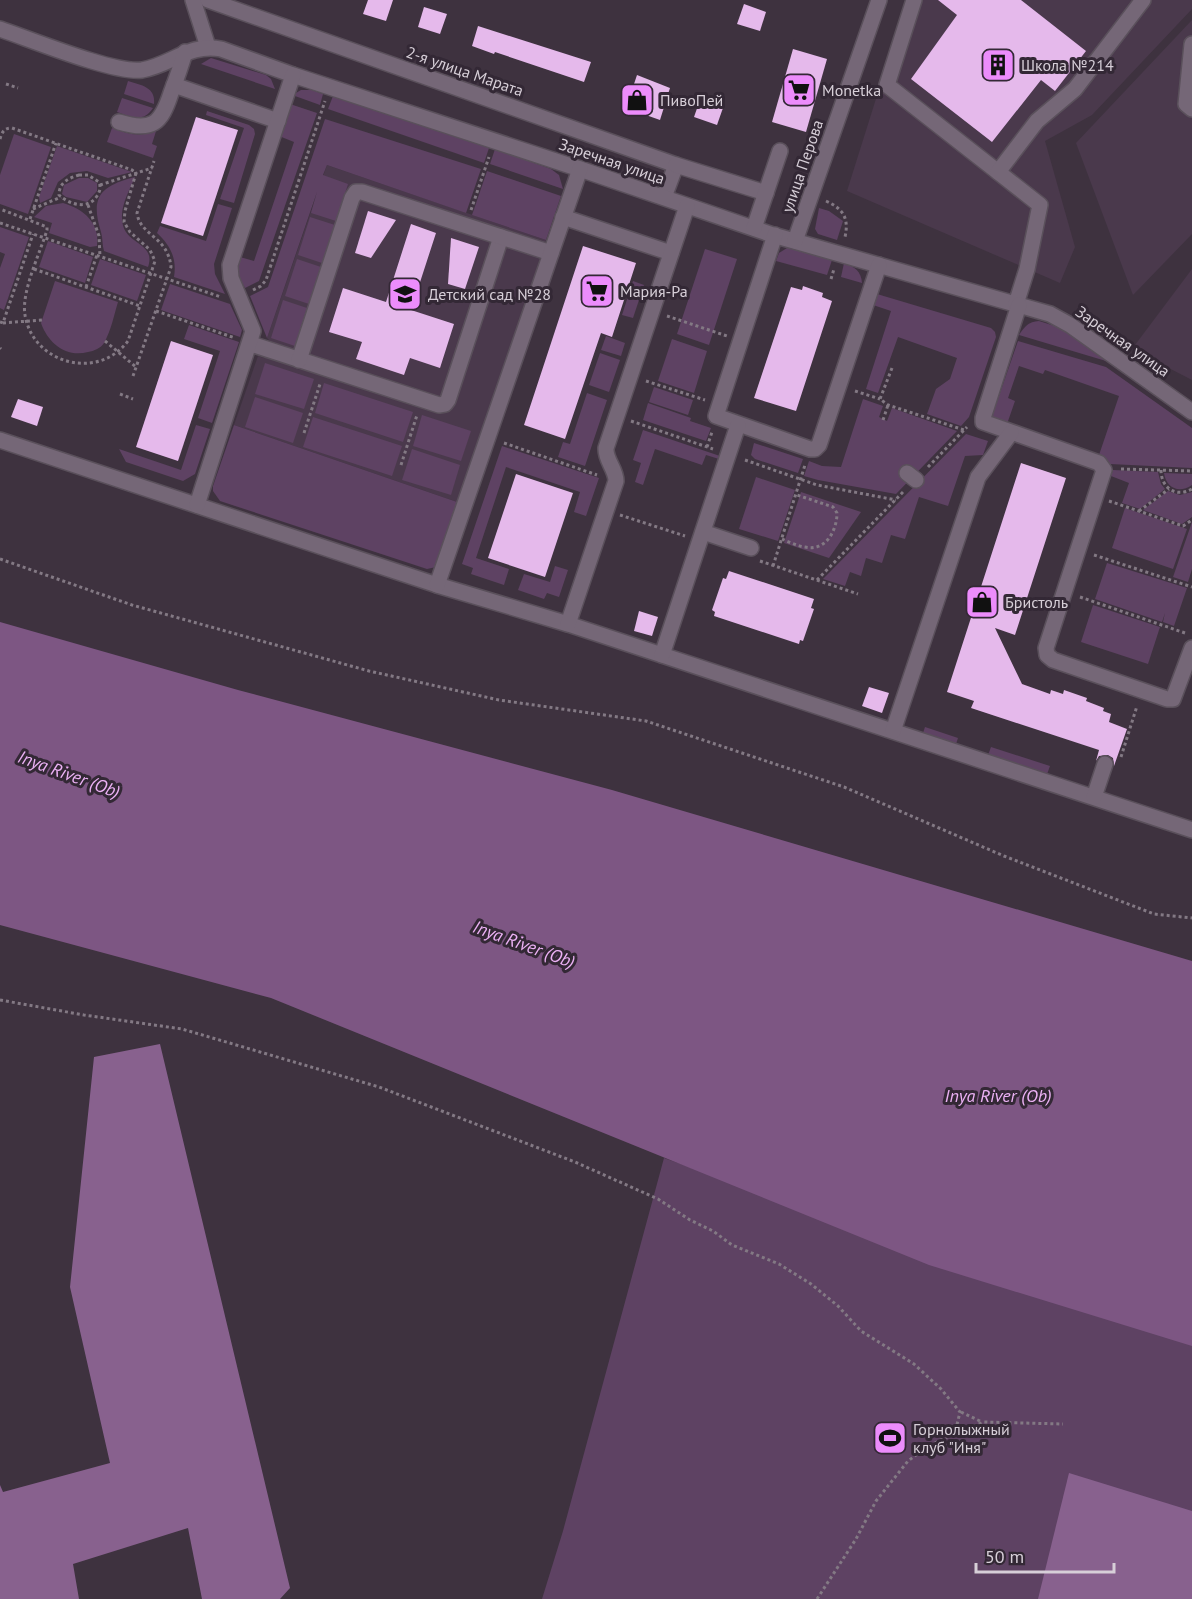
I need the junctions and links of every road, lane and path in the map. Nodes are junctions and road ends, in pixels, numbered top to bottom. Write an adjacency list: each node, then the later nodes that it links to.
1 (193, 0): 8 (street)
2 (208, 0): 23 (street, 2-я улица Марата)
3 (879, 0): 46 (street, улица Перова)
4 (914, 0): 26 (street)
5 (1143, 0): 26 (street)
6 (0, 29): 9 (street, Заречная улица)
7 (1192, 44): 15 (street)
8 (208, 47): 9 (street, Заречная улица); 10 (street, Заречная улица)
9 (185, 52): 12 (street)
10 (293, 75): 13 (street, Заречная улица); 16 (street)
11 (6, 84): 14 (path)
12 (174, 85): 16 (street); 17 (street)
13 (330, 87): 19 (street, Заречная улица); 56 (path)
14 (18, 88)
15 (1192, 109)
16 (278, 121): 67 (street)
17 (119, 122)
18 (0, 139): 20 (path)
19 (494, 141): 25 (street, Заречная улица); 37 (path)
20 (56, 143): 27 (path); 36 (path)
21 (780, 151): 29 (street)
22 (154, 161): 24 (path)
23 (676, 165): 29 (street, 2-я улица Марата); 31 (street)
24 (152, 168): 27 (path); 54 (path)
25 (580, 169): 31 (street, Заречная улица); 38 (street)
26 (998, 172): 58 (street)
27 (136, 173): 28 (path); 53 (path)
28 (100, 185): 30 (path); 33 (path)
29 (766, 193): 41 (street)
30 (61, 197): 33 (path); 36 (path)
31 (664, 197): 34 (street, Заречная улица)
32 (818, 198): 47 (path)
33 (88, 205): 50 (path)
34 (687, 206): 41 (street, Заречная улица); 49 (street)
35 (0, 209): 39 (path)
36 (33, 209): 39 (path)
37 (469, 214)
38 (563, 217): 48 (street); 49 (street)
39 (30, 219): 45 (path)
40 (0, 223): 42 (path)
41 (754, 228): 43 (street, Заречная улица)
42 (33, 234): 45 (path); 64 (path)
43 (775, 235): 46 (street, Заречная улица); 65 (street)
44 (501, 237): 48 (street); 69 (street); 78 (street)
45 (45, 238): 50 (path); 52 (path)
46 (795, 241): 51 (street, Заречная улица)
47 (844, 242)
48 (551, 253): 90 (street)
49 (671, 253): 61 (street)
50 (99, 256): 53 (path); 55 (path)
51 (879, 265): 58 (street, Заречная улица); 92 (street)
52 (34, 269): 55 (path); 63 (path)
53 (151, 273): 54 (path); 59 (path)
54 (166, 279): 57 (path); 60 (path)
55 (86, 287): 59 (path)
56 (248, 292)
57 (231, 300)
58 (1018, 305): 82 (street, Заречная улица); 85 (street)
59 (140, 306): 68 (path)
60 (155, 311): 67 (path); 70 (path)
61 (652, 311): 65 (path); 73 (street)
62 (42, 320): 63 (path)
63 (26, 321): 64 (path); 68 (path)
64 (1, 322)
65 (740, 340): 80 (street)
66 (105, 341): 68 (path)
67 (250, 344): 69 (street); 105 (street)
68 (118, 352): 70 (path)
69 (300, 360): 71 (street)
70 (136, 367): 74 (path)
71 (325, 368): 78 (street); 88 (path)
72 (892, 368): 79 (path)
73 (630, 375): 80 (path); 83 (street)
74 (133, 376)
75 (862, 393): 79 (path)
76 (120, 394): 77 (path)
77 (133, 399)
78 (422, 399): 94 (path)
79 (880, 399): 81 (path)
80 (718, 405): 86 (street)
81 (888, 405): 84 (path); 87 (path)
82 (1192, 412)
83 (617, 416): 93 (path); 99 (street)
84 (883, 420)
85 (984, 422): 87 (path); 89 (street)
86 (738, 426): 92 (street); 93 (street)
87 (964, 430): 104 (path)
88 (304, 433)
89 (1011, 433): 95 (street); 123 (street)
90 (488, 438): 99 (path); 115 (street)
91 (0, 440): 105 (street)
92 (810, 450): 98 (path)
93 (728, 454): 98 (path); 108 (street)
94 (401, 465)
95 (1104, 470): 96 (path); 103 (street)
96 (1161, 470): 97 (path); 100 (path)
97 (1192, 471)
98 (802, 480): 102 (path); 104 (path)
99 (616, 481): 118 (street)
100 (1169, 489): 101 (path); 106 (path)
101 (1192, 489)
102 (796, 495): 109 (path); 109 (path)
103 (1096, 496): 106 (path); 111 (street)
104 (896, 500): 114 (path)
105 (197, 505): 115 (street)
106 (1139, 511): 107 (path)
107 (1192, 520)
108 (703, 532): 110 (street); 121 (street)
109 (782, 539): 113 (path)
110 (751, 548)
111 (1078, 550): 116 (path); 117 (street)
112 (0, 559): 127 (path)
113 (773, 566)
114 (817, 580)
115 (437, 585): 118 (street)
116 (1192, 587)
117 (1064, 592): 119 (path); 122 (street)
118 (568, 624): 121 (street)
119 (1192, 635)
120 (1192, 648): 122 (street)
121 (662, 655): 123 (street)
122 (1143, 690): 124 (path)
123 (893, 731): 125 (street)
124 (1111, 765): 125 (street)
125 (1094, 797): 126 (street)
126 (1192, 830)
127 (1192, 918)
128 (0, 1000): 129 (path)
129 (960, 1412): 130 (path); 132 (path)
130 (984, 1422): 131 (path); 132 (path)
131 (1063, 1424)
132 (955, 1433): 133 (path)
133 (817, 1599)

